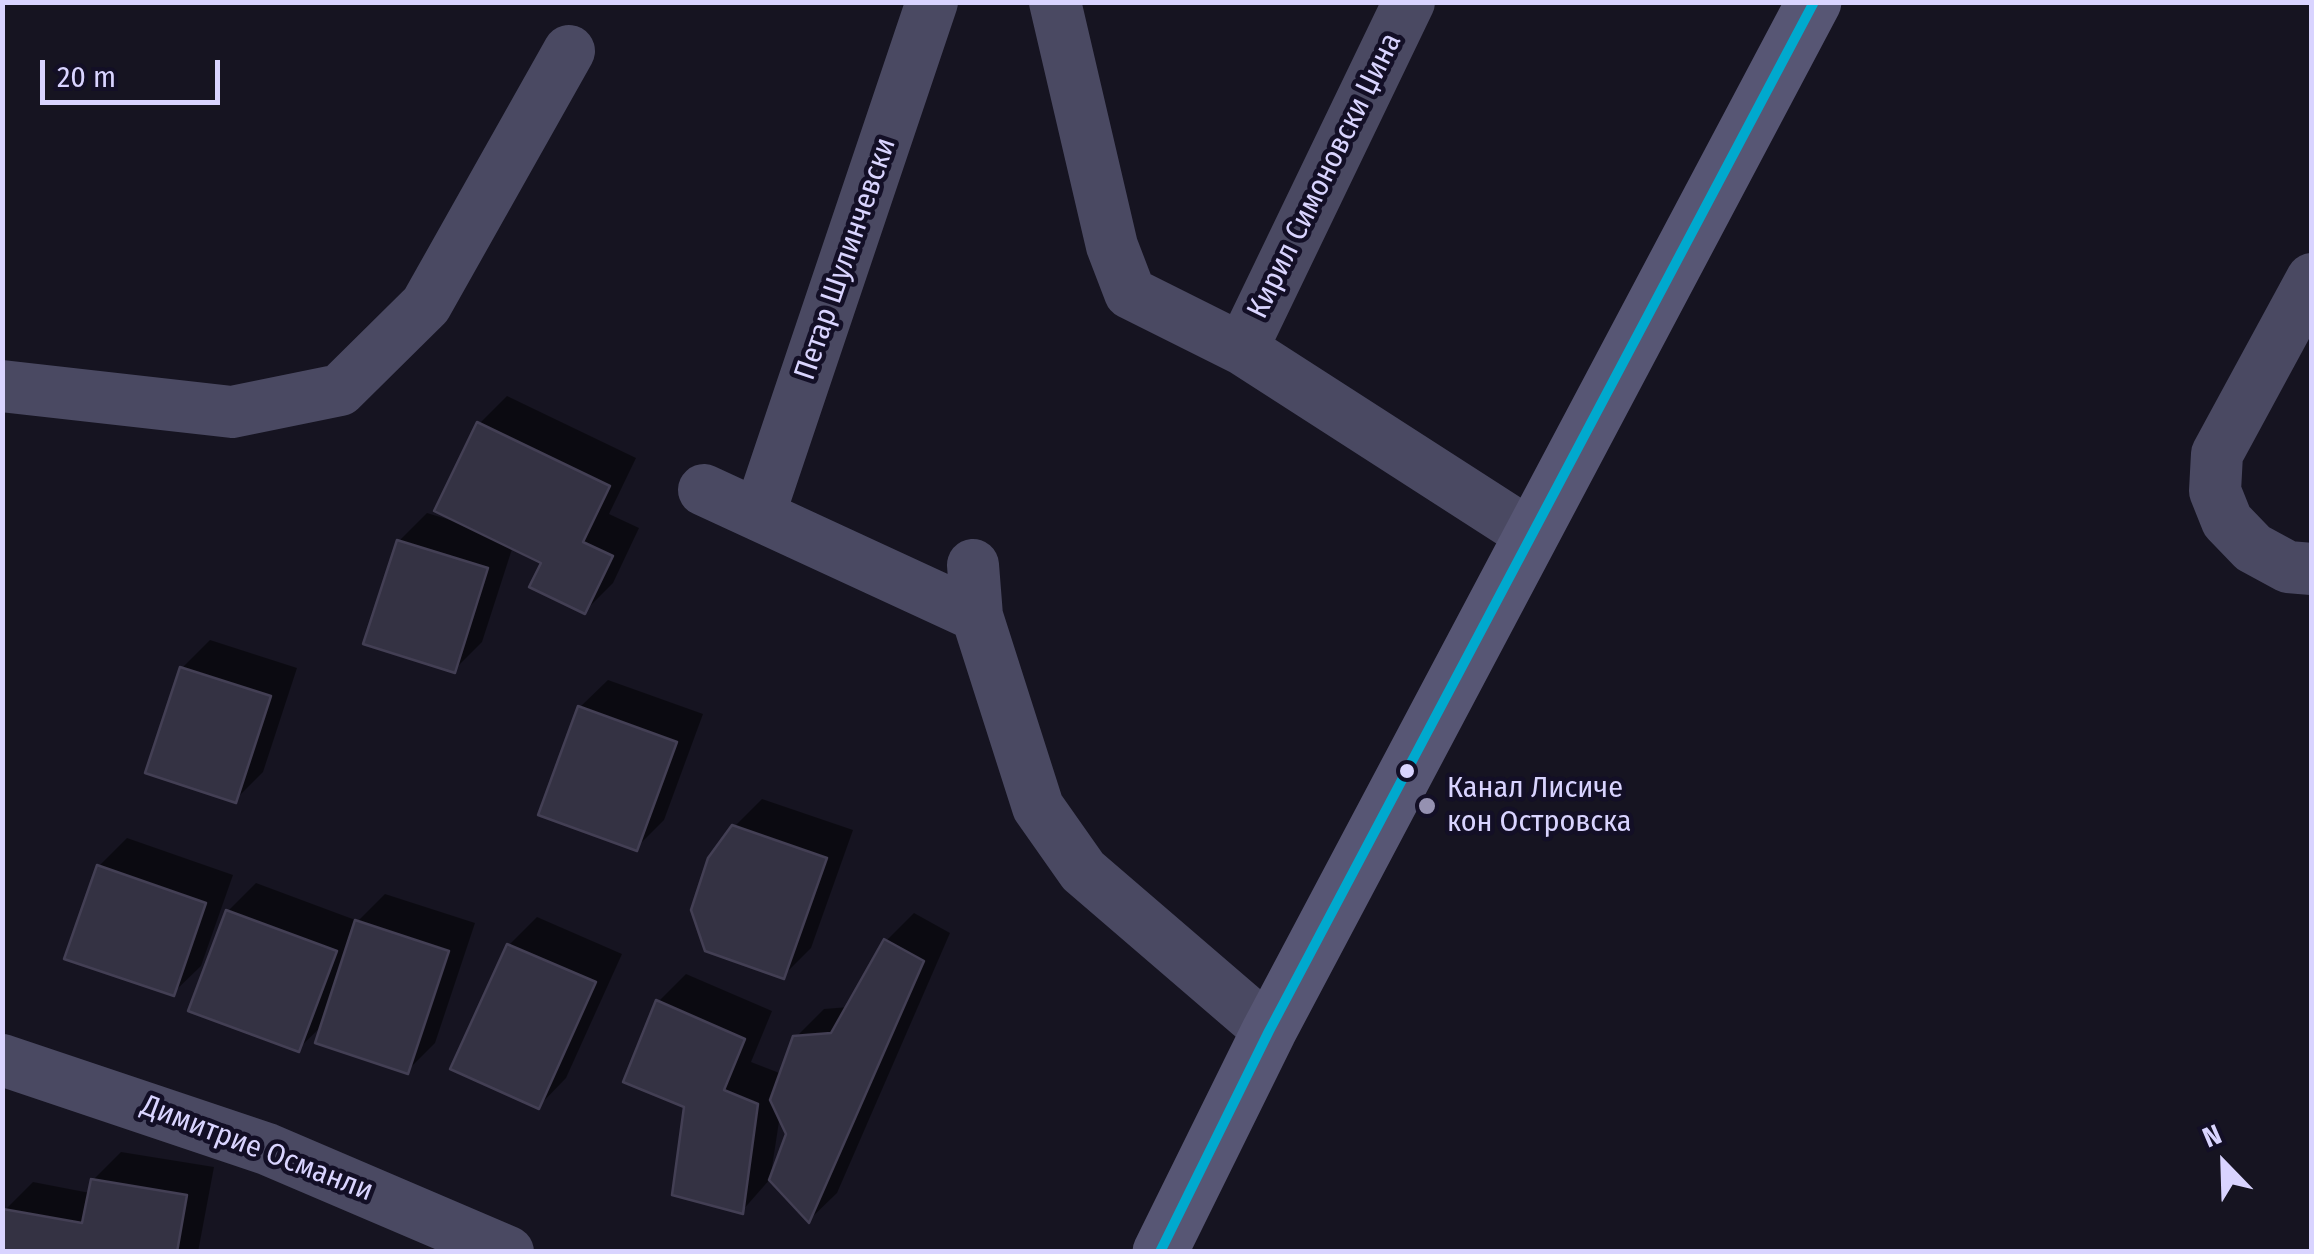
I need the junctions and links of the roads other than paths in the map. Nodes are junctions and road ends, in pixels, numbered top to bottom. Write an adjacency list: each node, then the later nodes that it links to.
1 (932, 2): 10 (street, Петар Шулинчевски)
2 (1055, 2): 7 (street, Кирил Симоновски Џина)
3 (1408, 2): 7 (street, Кирил Симоновски Џина)
4 (1814, 2): 11 (street)
5 (569, 51): 8 (street)
6 (2312, 280): 12 (street)
7 (1242, 348): 11 (street, Кирил Симоновски Џина)
8 (2, 386)
9 (704, 490): 10 (street)
10 (760, 516): 13 (street)
11 (1531, 535): 13 (street)
12 (2312, 569)
13 (1270, 1031): 16 (street)
14 (2, 1060): 15 (street, Димитрие Османли)
15 (508, 1252)
16 (1160, 1252)

